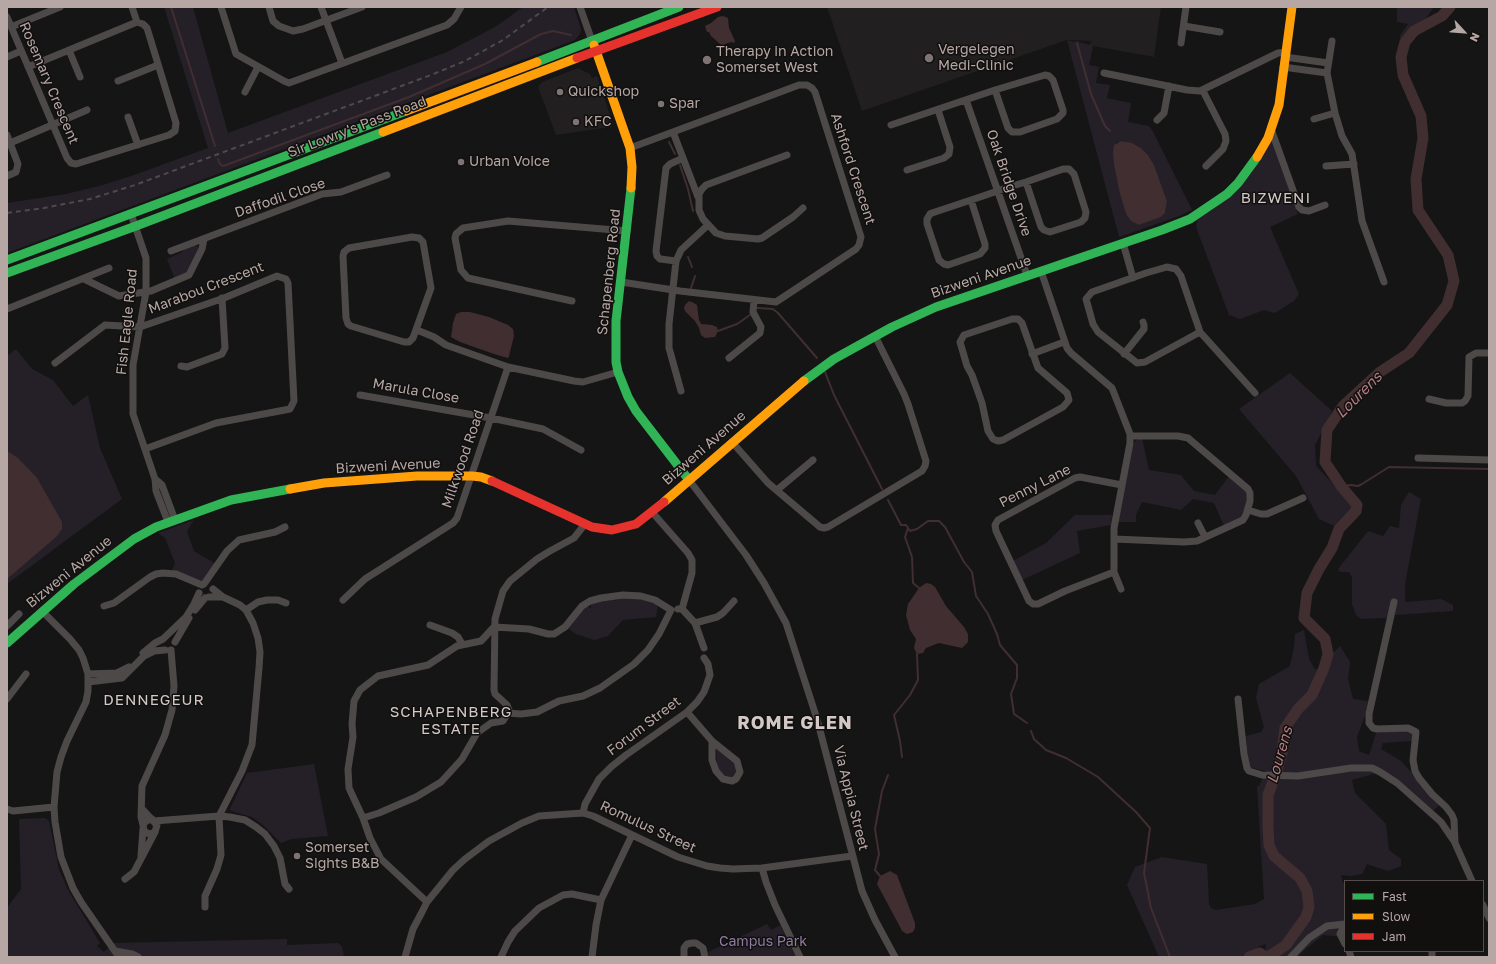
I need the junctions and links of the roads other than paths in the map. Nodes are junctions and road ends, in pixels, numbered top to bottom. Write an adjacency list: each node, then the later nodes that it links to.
1 (60, 7): 17 (street)
2 (132, 7): 15 (street)
3 (221, 7): 31 (street)
4 (269, 7): 14 (street)
5 (321, 7): 14 (street)
6 (362, 7): 14 (street)
7 (461, 7): 27 (street)
8 (580, 7): 19 (street)
9 (679, 7): 19 (street, Sir Lowry's Pass Road)
10 (717, 7): 24 (street, Sir Lowry's Pass Road)
11 (1186, 7): 16 (street)
12 (1292, 7): 25 (street, Bizweni Avenue)
13 (7, 17): 17 (street, Rosemary Crescent)
14 (326, 20): 27 (street)
15 (137, 22): 22 (street); 29 (street)
16 (1184, 26): 18 (street); 21 (street)
17 (12, 27): 23 (street, Rosemary Crescent)
18 (1220, 32)
19 (592, 41): 24 (street, Schapenberg Road); 70 (street, Sir Lowry's Pass Road)
20 (1332, 41): 28 (street)
21 (1181, 43)
22 (69, 50): 30 (street); 35 (street)
23 (22, 51): 26 (street); 30 (street, Rosemary Crescent)
24 (596, 52): 55 (street, Schapenberg Road); 72 (street, Sir Lowry's Pass Road)
25 (1285, 54): 28 (street); 32 (street, Bizweni Avenue); 39 (street)
26 (7, 57)
27 (342, 63): 31 (street)
28 (1328, 63): 34 (street)
29 (158, 65): 36 (street); 54 (street)
30 (28, 67): 48 (street, Rosemary Crescent)
31 (258, 67): 40 (street)
32 (1283, 67): 34 (street); 50 (street, Bizweni Avenue)
33 (1104, 73): 37 (street)
34 (1327, 73): 44 (street)
35 (80, 77)
36 (118, 81)
37 (1169, 86): 39 (street); 47 (street)
38 (995, 90): 38 (street); 41 (street)
39 (1203, 91): 59 (street)
40 (245, 92)
41 (966, 100): 43 (street); 65 (street, Oak Bridge Drive)
42 (87, 110): 48 (street)
43 (938, 110): 49 (street); 61 (street)
44 (1334, 113): 46 (street); 58 (street)
45 (128, 117): 54 (street)
46 (1314, 119)
47 (1157, 120)
48 (53, 125): 53 (street); 54 (street, Rosemary Crescent)
49 (891, 125)
50 (1271, 129): 68 (street); 75 (street, Bizweni Avenue)
51 (673, 132): 55 (street, Ashford Crescent); 57 (street); 90 (street, Ashford Crescent)
52 (7, 135): 53 (street)
53 (10, 143): 63 (street)
54 (138, 145)
55 (630, 148): 73 (street, Schapenberg Road)
56 (787, 155): 66 (street)
57 (683, 158): 66 (street); 78 (street)
58 (1354, 164): 60 (street); 86 (street)
59 (1206, 166)
60 (1326, 166)
61 (907, 170)
62 (387, 175): 74 (street, Daffodil Close)
63 (7, 176)
64 (1026, 182): 64 (street); 65 (street)
65 (998, 191): 67 (street); 82 (street, Oak Bridge Drive)
66 (698, 197): 71 (street)
67 (971, 200): 67 (street)
68 (1326, 205)
69 (803, 208): 71 (street)
70 (131, 214): 72 (street, Fish Eagle Road); 77 (street, Sir Lowry's Pass Road)
71 (708, 225): 78 (street)
72 (136, 226): 81 (street, Sir Lowry's Pass Road); 88 (street, Fish Eagle Road)
73 (627, 231): 85 (street, Schapenberg Road); 91 (street)
74 (204, 239): 76 (street, Daffodil Close); 88 (street)
75 (1123, 243): 80 (street, Bizweni Avenue); 83 (street)
76 (171, 252)
77 (7, 260)
78 (676, 261): 87 (street)
79 (109, 268): 84 (street)
80 (1041, 271): 82 (street, Bizweni Avenue); 98 (street)
81 (7, 273)
82 (1027, 275): 97 (street, Bizweni Avenue)
83 (1133, 278): 96 (street); 101 (street)
84 (84, 279): 88 (street); 92 (street)
85 (620, 282): 87 (street, Ashford Crescent); 106 (street, Schapenberg Road)
86 (1384, 282)
87 (673, 290): 90 (street, Ashford Crescent); 107 (street)
88 (146, 292): 94 (street, Fish Eagle Road)
89 (222, 298): 94 (street, Marabou Crescent); 104 (street); 114 (street, Marabou Crescent)
90 (754, 300): 102 (street)
91 (572, 301)
92 (7, 309)
93 (1143, 322): 101 (street)
94 (140, 327): 103 (street); 114 (street, Fish Eagle Road)
95 (417, 330): 95 (street); 105 (street)
96 (1200, 332): 101 (street); 108 (street)
97 (875, 336): 113 (street, Bizweni Avenue); 122 (street)
98 (1064, 342): 100 (street); 112 (street)
99 (1489, 353): 110 (street)
100 (1032, 354): 100 (street)
101 (1124, 354)
102 (729, 358)
103 (55, 363)
104 (180, 366)
105 (508, 367): 106 (street); 111 (street, Milkwood Road)
106 (618, 372): 120 (street, Schapenberg Road)
107 (681, 391)
108 (1255, 393)
109 (360, 395): 111 (street, Marula Close)
110 (1429, 399)
111 (491, 418): 115 (street, Marula Close); 119 (street, Milkwood Road)
112 (1130, 436): 121 (street); 124 (street)
113 (732, 442): 120 (street, Bizweni Avenue); 122 (street)
114 (145, 449): 126 (street, Fish Eagle Road)
115 (581, 450)
116 (1418, 458): 118 (street)
117 (813, 460): 122 (street)
118 (1489, 460)
119 (472, 476): 126 (street, Bizweni Avenue); 128 (street, Bizweni Avenue); 137 (street, Milkwood Road)
120 (689, 480): 125 (street, Bizweni Avenue); 180 (street, Via Appia Street)
121 (1122, 485): 131 (street); 132 (street, Penny Lane)
122 (777, 490)
123 (1303, 498): 124 (street)
124 (1248, 510): 130 (street)
125 (652, 512): 128 (street, Bizweni Avenue); 142 (street)
126 (172, 521): 145 (street, Bizweni Avenue)
127 (1198, 523): 130 (street)
128 (585, 524): 150 (street)
129 (286, 527): 133 (street)
130 (1205, 538): 131 (street)
131 (1114, 539): 132 (street)
132 (1114, 572): 134 (street)
133 (204, 588): 135 (street); 136 (street); 136 (street); 141 (street); 151 (street)
134 (1121, 589)
135 (223, 597): 136 (street); 143 (street)
136 (207, 598): 152 (street)
137 (342, 600)
138 (734, 601): 147 (street)
139 (1394, 602): 179 (street)
140 (286, 603): 143 (street)
141 (104, 606)
142 (682, 609): 144 (street); 147 (street)
143 (246, 610): 172 (street)
144 (672, 610): 150 (street); 166 (street)
145 (42, 612): 153 (street, Bizweni Avenue); 159 (street)
146 (19, 614): 149 (street)
147 (695, 623): 155 (street)
148 (430, 625): 154 (street)
149 (7, 626)
150 (494, 627): 154 (street); 166 (street)
151 (164, 639): 152 (street); 156 (street); 160 (street)
152 (175, 642): 156 (street)
153 (7, 643)
154 (462, 644): 173 (street)
155 (704, 648)
156 (168, 650): 160 (street); 169 (street)
157 (704, 658): 165 (street, Forum Street)
158 (26, 674): 163 (street)
159 (88, 674): 161 (street); 162 (street)
160 (121, 675): 161 (street)
161 (106, 677): 162 (street)
162 (88, 682): 168 (street)
163 (7, 699)
164 (1238, 699): 179 (street)
165 (687, 712): 167 (street); 171 (street, Forum Street)
166 (508, 713): 173 (street)
167 (712, 742): 167 (street)
168 (54, 807): 170 (street); 194 (street)
169 (142, 809): 174 (street); 176 (street)
170 (9, 812)
171 (583, 813): 178 (street, Romulus Street); 187 (street, Romulus Street)
172 (219, 816): 175 (street); 185 (street); 188 (street)
173 (363, 818): 187 (street)
174 (153, 820): 175 (street); 176 (street); 177 (street)
175 (171, 820): 177 (street)
176 (143, 827): 177 (street); 181 (street)
177 (156, 831): 181 (street)
178 (632, 835): 182 (street, Romulus Street); 186 (street)
179 (1456, 843): 184 (street)
180 (852, 856): 182 (street, Romulus Street); 202 (street, Via Appia Street)
181 (141, 858): 183 (street)
182 (762, 868): 201 (street)
183 (125, 879)
184 (1472, 880)
185 (289, 889)
186 (601, 900): 197 (street); 198 (street)
187 (427, 902): 196 (street, Romulus Street)
188 (205, 907)
189 (1484, 907): 190 (street)
190 (1489, 919)
191 (1344, 924): 203 (street)
192 (1344, 926): 193 (street)
193 (1344, 942)
194 (117, 954): 195 (street)
195 (138, 957)
196 (405, 957)
197 (501, 957)
198 (592, 957)
199 (684, 957): 200 (street)
200 (705, 957)
201 (800, 957)
202 (895, 957)
203 (1291, 957)

